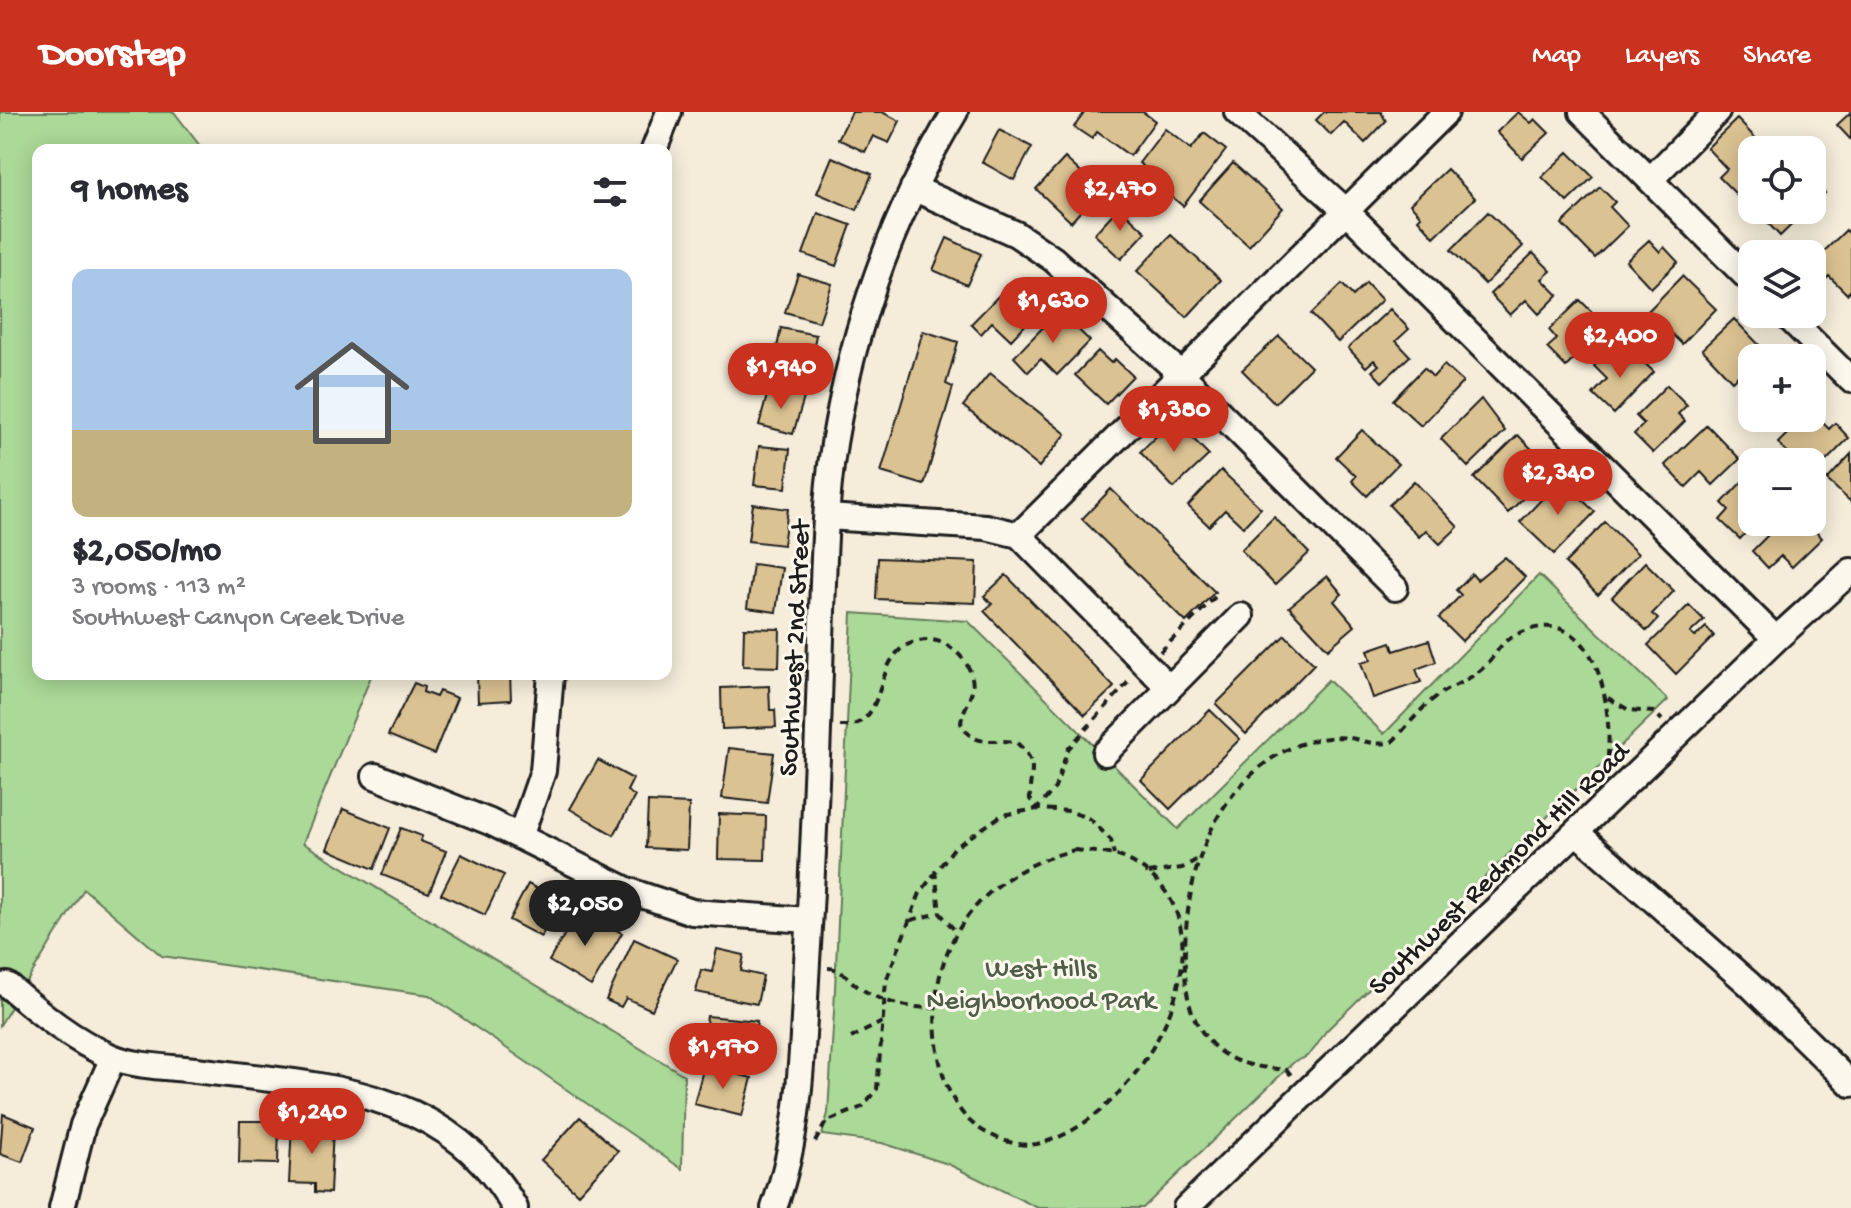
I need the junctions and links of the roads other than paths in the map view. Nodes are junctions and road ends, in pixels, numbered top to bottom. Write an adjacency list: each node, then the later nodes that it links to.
1 (669, 112): 7 (street)
2 (955, 112): 9 (street, Southwest 2nd Street)
3 (1237, 112): 10 (street)
4 (1446, 112): 10 (street)
5 (1582, 112): 8 (street)
6 (1717, 112): 8 (street)
7 (656, 144)
8 (1650, 180): 11 (street)
9 (913, 188): 13 (street); 15 (street, Southwest 2nd Street)
10 (1346, 211): 13 (street); 20 (street)
11 (1738, 268)
12 (1799, 328): 14 (street)
13 (1181, 374): 16 (street); 18 (street)
14 (1851, 380)
15 (827, 517): 16 (street); 27 (street, Southwest 2nd Street)
16 (1019, 535): 22 (street)
17 (1851, 571): 20 (street, Southwest Redmond Hill Road)
18 (1395, 588)
19 (1241, 616): 22 (street)
20 (1776, 639): 25 (street, Southwest Redmond Hill Road)
21 (551, 680): 26 (street)
22 (1169, 688): 23 (street)
23 (1105, 753)
24 (375, 776): 26 (street)
25 (1576, 832): 30 (street); 34 (street, Southwest Redmond Hill Road)
26 (520, 837): 27 (street)
27 (809, 920): 33 (street, Southwest 2nd Street)
28 (7, 985): 29 (street)
29 (113, 1058): 31 (street); 32 (street)
30 (1851, 1084)
31 (62, 1208)
32 (515, 1208)
33 (774, 1208)
34 (1186, 1208)

